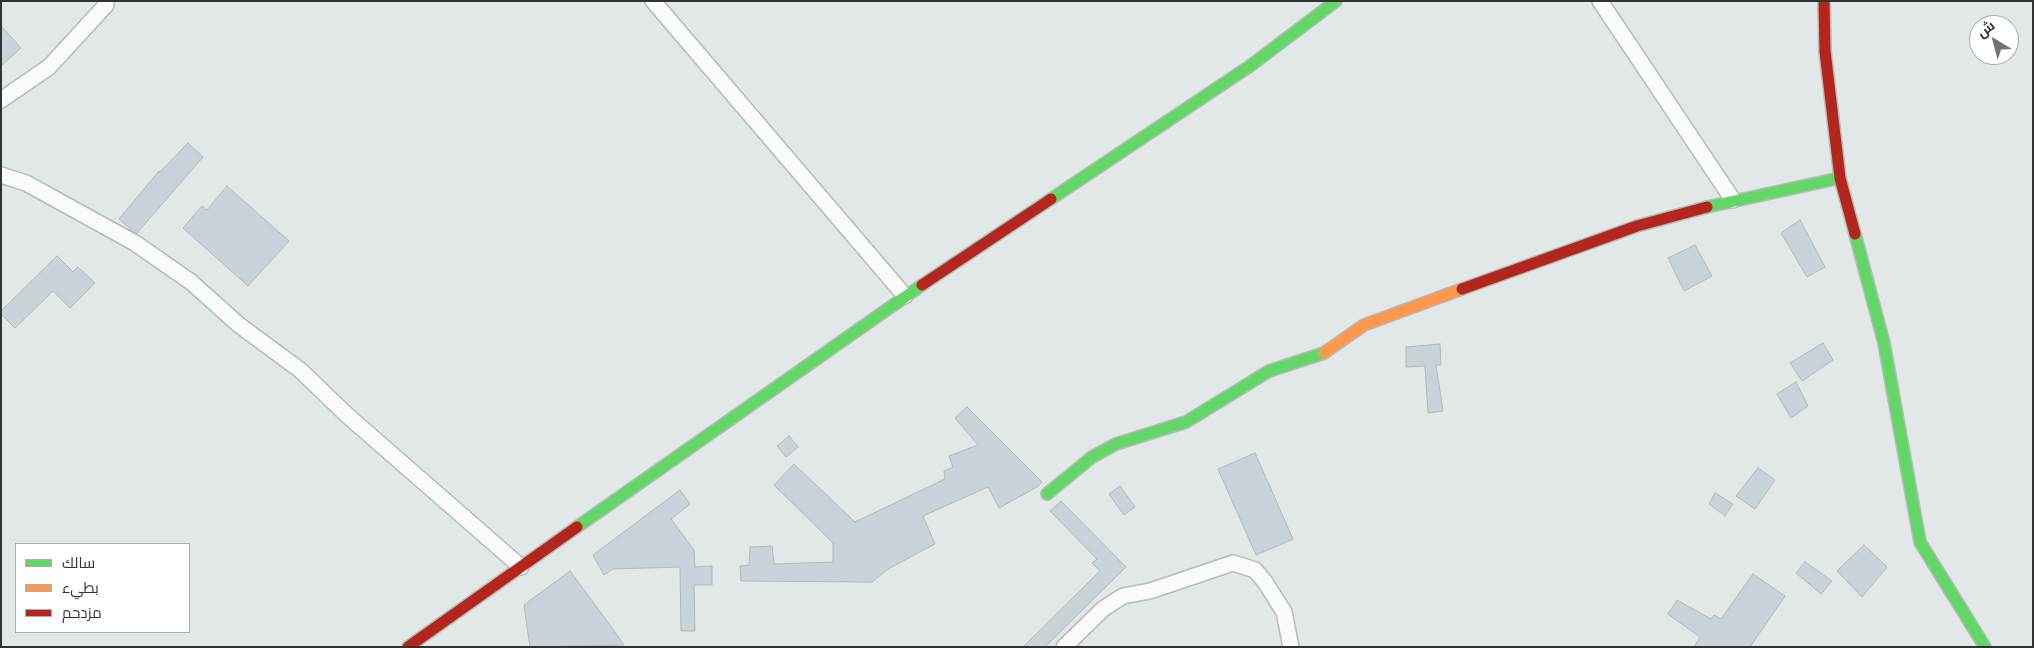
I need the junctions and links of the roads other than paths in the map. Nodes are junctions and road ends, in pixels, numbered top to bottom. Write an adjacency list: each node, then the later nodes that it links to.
1 (106, 1): 6 (street)
2 (653, 1): 10 (street)
3 (1336, 1): 10 (street)
4 (1600, 1): 9 (street)
5 (1824, 1): 8 (street)
6 (1, 100)
7 (1, 175): 12 (street)
8 (1840, 178): 9 (street); 16 (street)
9 (1733, 200): 11 (street)
10 (905, 296): 12 (street)
11 (1047, 494)
12 (521, 568): 13 (street)
13 (408, 647)
14 (1064, 647): 15 (street)
15 (1291, 647)
16 (1984, 647)

